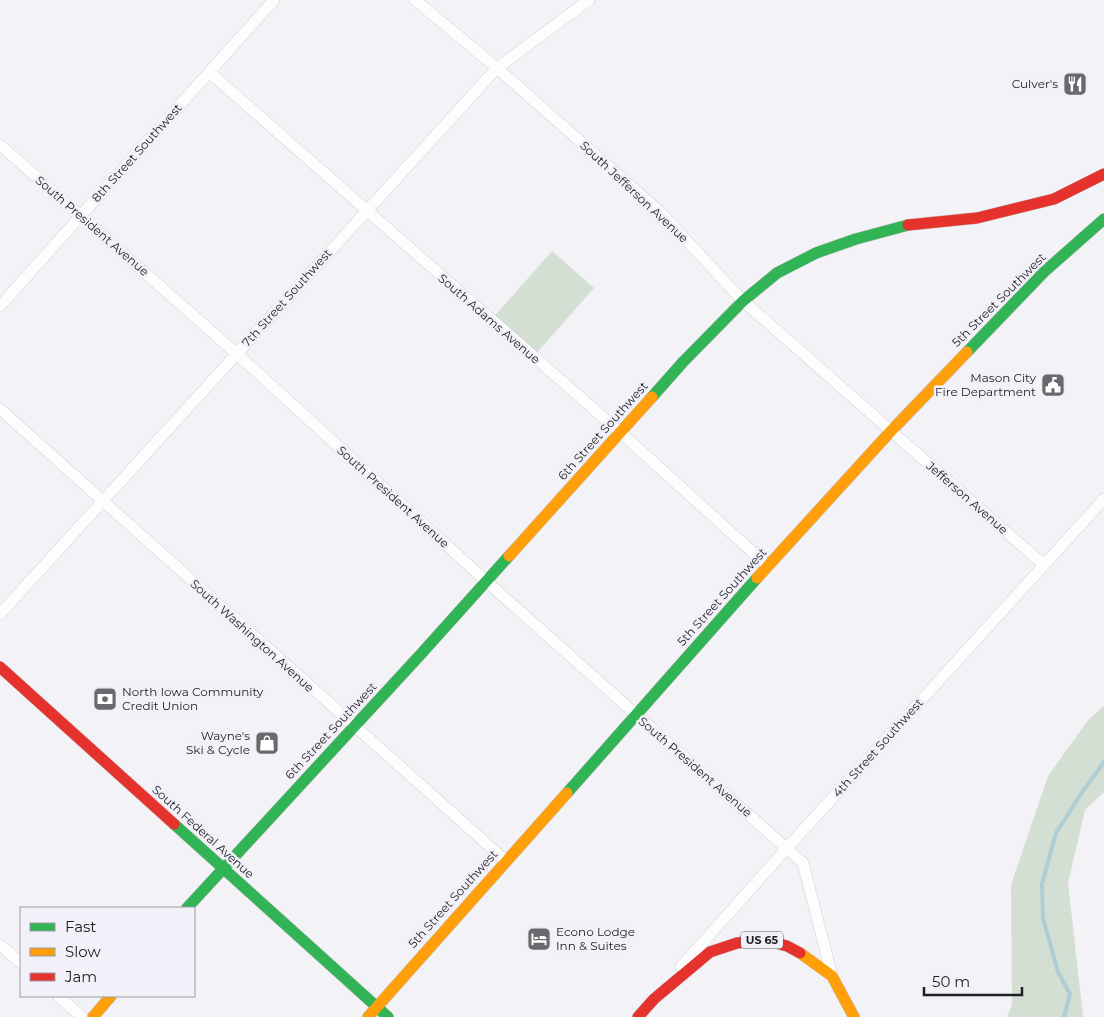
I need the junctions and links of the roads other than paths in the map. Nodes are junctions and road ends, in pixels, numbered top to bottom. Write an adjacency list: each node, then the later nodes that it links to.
1 (274, 0): 5 (street, 8th Street Southwest)
2 (415, 0): 4 (street, South Jefferson Avenue)
3 (590, 0): 4 (street, 7th Street Southwest)
4 (497, 68): 8 (street, 7th Street Southwest); 11 (street, South Jefferson Avenue)
5 (209, 72): 8 (street, South Adams Avenue); 9 (street, 8th Street Southwest)
6 (0, 145): 9 (street, South President Avenue)
7 (1104, 174): 11 (main road, 6th Street Southwest)
8 (366, 210): 13 (street, 7th Street Southwest); 16 (street, South Adams Avenue)
9 (81, 216): 12 (street, 8th Street Southwest); 13 (street, South President Avenue)
10 (1104, 219): 15 (main road, 5th Street Southwest)
11 (743, 300): 15 (street, South Jefferson Avenue); 16 (main road, 6th Street Southwest)
12 (0, 306)
13 (237, 354): 18 (street, 7th Street Southwest); 21 (street, South President Avenue)
14 (0, 409): 18 (street, South Washington Avenue)
15 (891, 431): 19 (street, Jefferson Avenue); 20 (main road, 5th Street Southwest)
16 (620, 433): 20 (street, South Adams Avenue); 21 (main road, 6th Street Southwest)
17 (1104, 499): 19 (street, 4th Street Southwest)
18 (102, 500): 22 (street, 7th Street Southwest); 25 (street, South Washington Avenue)
19 (1044, 565): 26 (street, 4th Street Southwest)
20 (768, 566): 24 (main road, 5th Street Southwest)
21 (486, 581): 24 (street, South President Avenue); 25 (main road, 6th Street Southwest)
22 (0, 614)
23 (0, 667): 28 (main road, South Federal Avenue)
24 (636, 715): 26 (street, South President Avenue); 27 (main road, 5th Street Southwest)
25 (353, 726): 27 (street, South Washington Avenue); 28 (main road, 6th Street Southwest)
26 (787, 848): 32 (street); 35 (street, 4th Street Southwest)
27 (506, 861): 36 (main road, 5th Street Southwest)
28 (222, 868): 29 (main road, 6th Street Southwest); 36 (main road, South Federal Avenue)
29 (188, 907)
30 (0, 945): 31 (street)
31 (20, 962)
32 (832, 976): 35 (main road, US 65); 42 (main road, US 65)
33 (59, 997): 37 (street)
34 (110, 997): 38 (main road)
35 (654, 999): 41 (main road, US 65)
36 (376, 1007): 39 (main road, 5th Street Southwest); 40 (main road, South Federal Avenue)
37 (82, 1017)
38 (93, 1017)
39 (368, 1017)
40 (388, 1017)
41 (638, 1017)
42 (854, 1017)

